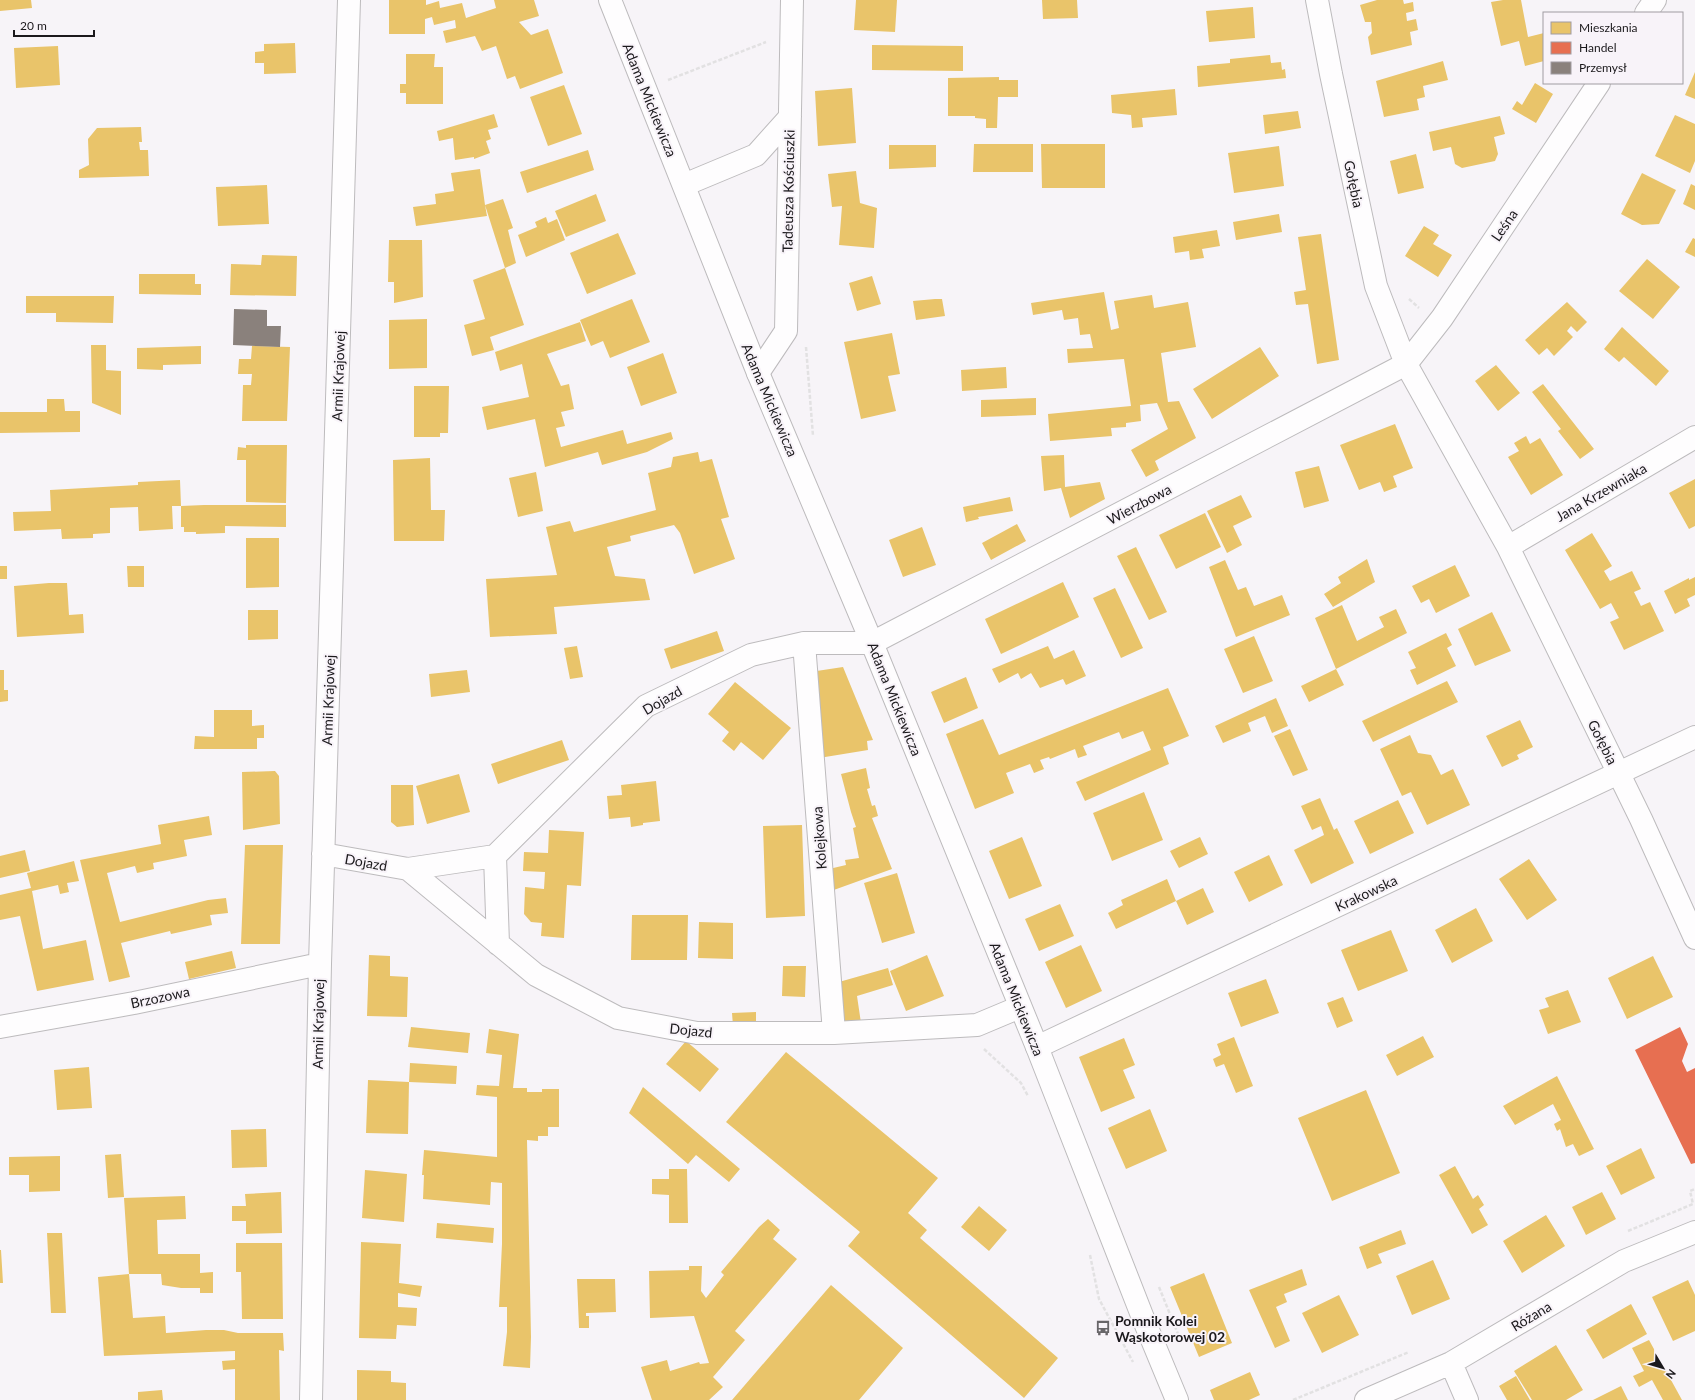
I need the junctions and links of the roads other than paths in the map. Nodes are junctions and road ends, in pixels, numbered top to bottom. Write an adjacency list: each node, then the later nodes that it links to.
1 (349, 0): 18 (street, Armii Krajowej)
2 (610, 0): 9 (street, Adama Mickiewicza)
3 (792, 0): 8 (street, Tadeusza Kościuszki)
4 (1317, 0): 10 (street, Gołębia)
5 (1655, 0): 6 (street)
6 (1647, 12)
7 (1598, 84): 10 (street, Leśna)
8 (790, 117): 9 (street); 11 (street, Tadeusza Kościuszki)
9 (684, 185): 11 (street, Adama Mickiewicza)
10 (1406, 364): 13 (street, Gołębia); 15 (street, Wierzbowa)
11 (758, 373): 15 (street, Adama Mickiewicza)
12 (1695, 437): 13 (street, Jana Krzewniaka)
13 (1508, 547): 17 (street, Gołębia)
14 (804, 643): 15 (street, Dojazd); 19 (street, Dojazd); 26 (street, Kolejkowa)
15 (872, 643): 24 (street, Adama Mickiewicza)
16 (1695, 737): 17 (street, Krakowska)
17 (1619, 774): 21 (street, Gołębia); 27 (street, Krakowska)
18 (323, 854): 20 (street, Dojazd); 23 (street, Armii Krajowej)
19 (495, 856): 20 (street, Dojazd); 22 (street)
20 (408, 869): 22 (street, Dojazd)
21 (1695, 938)
22 (498, 944): 26 (street, Dojazd)
23 (320, 964): 25 (street, Brzozowa); 30 (street, Armii Krajowej)
24 (1020, 1007): 26 (street, Dojazd); 27 (street, Adama Mickiewicza)
25 (0, 1027)
26 (834, 1033)
27 (1037, 1047): 31 (street, Adama Mickiewicza)
28 (1695, 1232): 29 (street, Różana)
29 (1451, 1363): 32 (street, Różana); 33 (street)
30 (310, 1400)
31 (1177, 1400)
32 (1366, 1400)
33 (1467, 1400)

